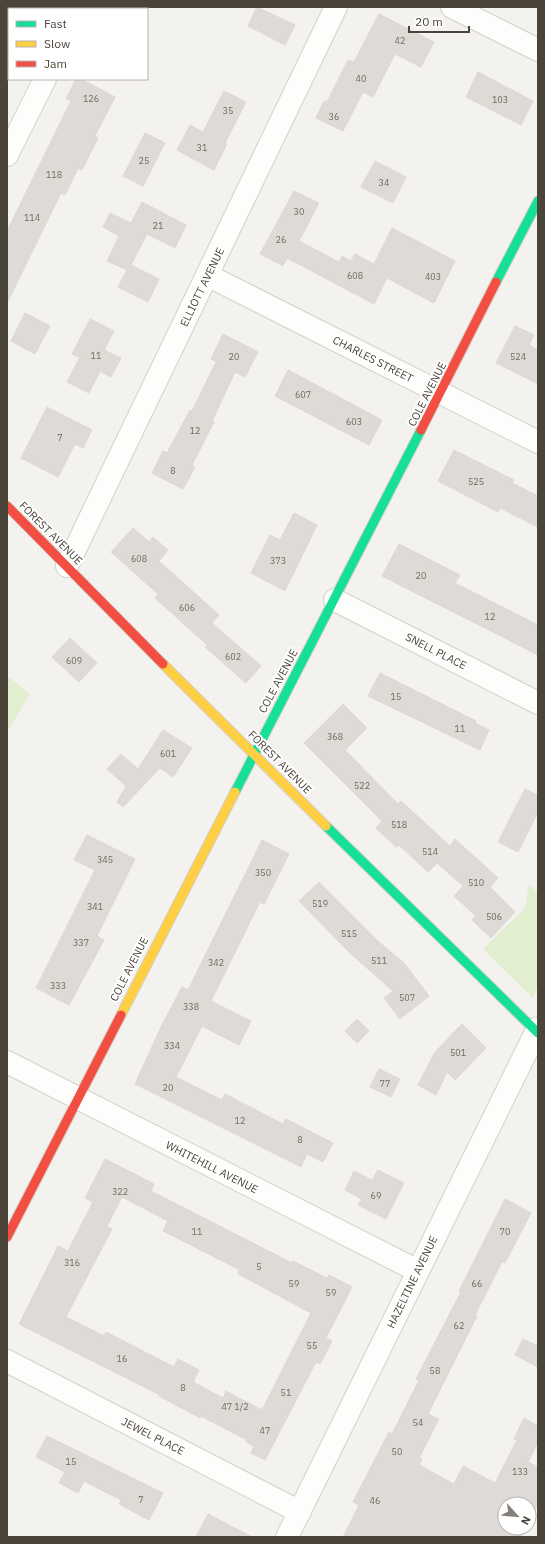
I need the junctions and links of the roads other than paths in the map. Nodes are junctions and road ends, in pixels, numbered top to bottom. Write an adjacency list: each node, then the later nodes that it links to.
1 (336, 7): 7 (street, ELLIOTT AVENUE)
2 (452, 7): 3 (street)
3 (538, 50)
4 (44, 80): 5 (street)
5 (7, 155)
6 (538, 201): 8 (street, COLE AVENUE)
7 (207, 275): 8 (street, CHARLES STREET); 11 (street, ELLIOTT AVENUE)
8 (441, 393): 9 (street, CHARLES STREET); 12 (street, COLE AVENUE)
9 (538, 442)
10 (7, 506): 11 (street, FOREST AVENUE)
11 (67, 566): 14 (street, FOREST AVENUE)
12 (335, 600): 13 (street, SNELL PLACE); 14 (street, COLE AVENUE)
13 (538, 703)
14 (254, 754): 15 (street, FOREST AVENUE); 17 (street, COLE AVENUE)
15 (537, 1031): 19 (street, HAZELTINE AVENUE)
16 (7, 1062): 17 (street, WHITEHILL AVENUE)
17 (77, 1098): 18 (street, COLE AVENUE); 19 (street, WHITEHILL AVENUE)
18 (7, 1237)
19 (418, 1271): 21 (street, HAZELTINE AVENUE)
20 (7, 1361): 21 (street, JEWEL PLACE)
21 (300, 1512): 22 (street, HAZELTINE AVENUE)
22 (287, 1537)

